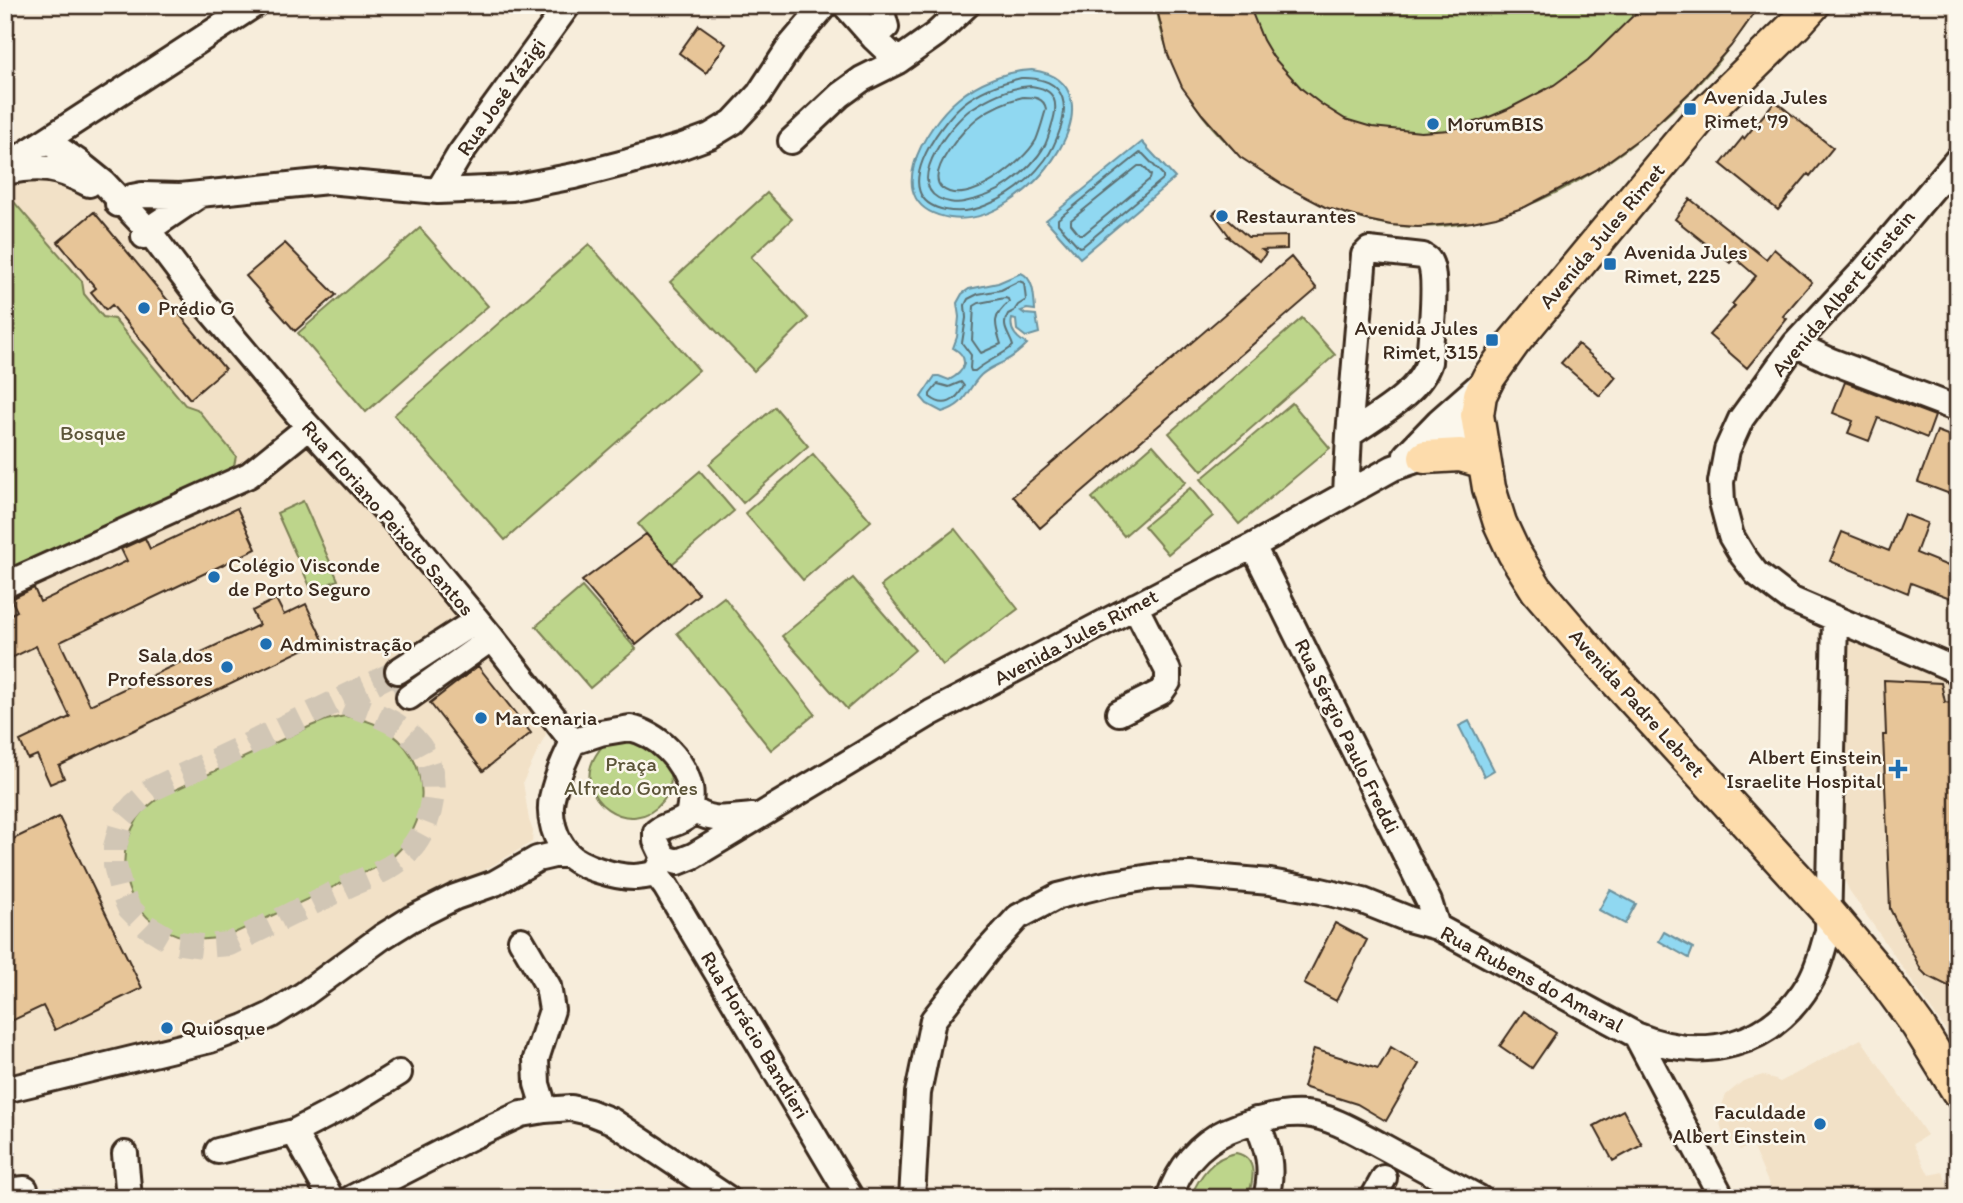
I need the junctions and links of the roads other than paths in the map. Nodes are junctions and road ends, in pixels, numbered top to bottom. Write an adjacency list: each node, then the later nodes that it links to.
1 (254, 5): 10 (street)
2 (568, 5): 15 (street, Rua José Yázigi)
3 (825, 5): 15 (street)
4 (845, 5): 8 (street)
5 (880, 5): 8 (street)
6 (967, 5): 9 (street)
7 (1813, 5): 20 (main road, Avenida Jules Rimet)
8 (874, 38): 9 (street)
9 (898, 61): 11 (street)
10 (47, 141): 13 (street); 17 (street, Rua Floriano Peixoto Santos)
11 (791, 141)
12 (1958, 159): 19 (street, Avenida Albert Einstein)
13 (5, 167)
14 (5, 172): 17 (street, Rua Floriano Peixoto Santos)
15 (438, 191): 16 (street)
16 (201, 194): 17 (street); 18 (street)
17 (120, 203): 18 (street, Rua Floriano Peixoto Santos)
18 (146, 233): 23 (street, Rua Floriano Peixoto Santos)
19 (1795, 344): 21 (street); 32 (street, Avenida Albert Einstein)
20 (1489, 377): 22 (main road, Avenida Padre Lebret); 27 (street, Avenida Jules Rimet)
21 (1958, 409)
22 (1477, 415): 25 (street, Avenida Jules Rimet); 26 (main road, Avenida Padre Lebret)
23 (306, 424): 30 (street); 33 (street, Rua Floriano Peixoto Santos)
24 (1349, 435): 24 (street); 28 (street)
25 (1425, 457): 26 (main road); 27 (street, Avenida Jules Rimet)
26 (1484, 462): 43 (main road, Avenida Padre Lebret)
27 (1393, 468): 28 (street, Avenida Jules Rimet)
28 (1346, 494): 29 (street, Avenida Jules Rimet)
29 (1251, 547): 31 (street, Avenida Jules Rimet); 44 (street, Rua Sérgio Paulo Freddi)
30 (5, 585)
31 (1135, 606): 37 (street); 40 (street, Avenida Jules Rimet)
32 (1835, 619): 35 (street, Avenida Albert Einstein); 43 (street, Rua Rubens do Amaral)
33 (484, 629): 34 (street); 36 (street); 38 (street, Rua Floriano Peixoto Santos)
34 (398, 671)
35 (1958, 671)
36 (409, 697)
37 (1119, 713)
38 (573, 742): 39 (street); 41 (street)
39 (690, 806): 40 (street, Avenida Jules Rimet); 42 (street)
40 (763, 814): 42 (street, Avenida Jules Rimet)
41 (569, 855): 42 (street); 48 (street)
42 (660, 866): 59 (street, Rua Horácio Bandieri)
43 (1828, 912): 46 (street, Rua Rubens do Amaral); 49 (main road, Avenida Padre Lebret)
44 (1437, 927): 46 (street, Rua Rubens do Amaral); 60 (street, Rua Rubens do Amaral)
45 (521, 940): 50 (street)
46 (1636, 1035): 64 (street)
47 (399, 1073): 52 (street)
48 (5, 1090)
49 (1958, 1091)
50 (545, 1110): 57 (street); 58 (street)
51 (1256, 1120): 61 (street); 62 (street); 63 (street)
52 (294, 1132): 53 (street); 56 (street)
53 (218, 1151)
54 (125, 1154): 55 (street)
55 (129, 1198)
56 (331, 1198)
57 (352, 1198)
58 (727, 1198)
59 (852, 1198)
60 (912, 1198)
61 (1169, 1198)
62 (1266, 1198)
63 (1479, 1198)
64 (1722, 1198)

